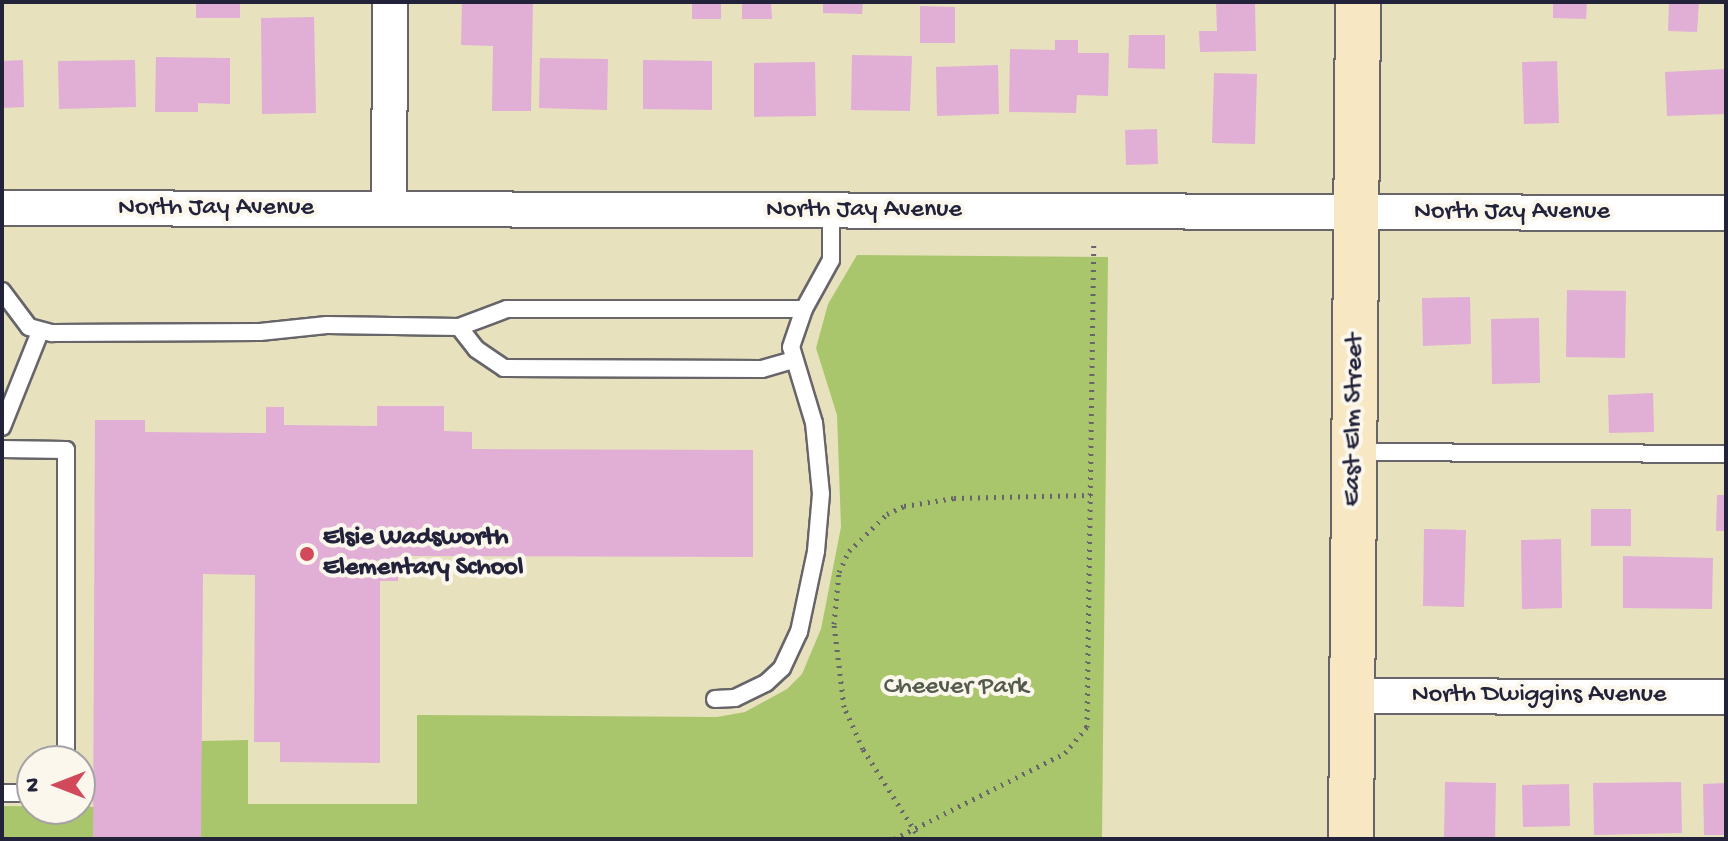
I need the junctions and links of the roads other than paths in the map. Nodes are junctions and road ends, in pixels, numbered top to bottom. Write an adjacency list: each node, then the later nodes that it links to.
1 (390, 2): 4 (street)
2 (1358, 2): 6 (street, East Elm Street)
3 (2, 208): 4 (street, North Jay Avenue)
4 (389, 209): 5 (street, North Jay Avenue)
5 (831, 211): 6 (street, North Jay Avenue); 9 (lane)
6 (1357, 213): 7 (street, North Jay Avenue); 15 (street, East Elm Street)
7 (1726, 213)
8 (2, 291): 11 (lane)
9 (804, 309): 10 (lane); 12 (lane)
10 (459, 327): 11 (lane); 12 (lane)
11 (40, 332): 13 (lane)
12 (793, 360): 19 (lane)
13 (2, 427)
14 (2, 449): 20 (lane)
15 (1354, 452): 16 (lane); 17 (street, East Elm Street)
16 (1726, 454)
17 (1352, 696): 18 (street, North Dwiggins Avenue); 21 (street, East Elm Street)
18 (1726, 697)
19 (715, 699)
20 (66, 745)
21 (1351, 839)

